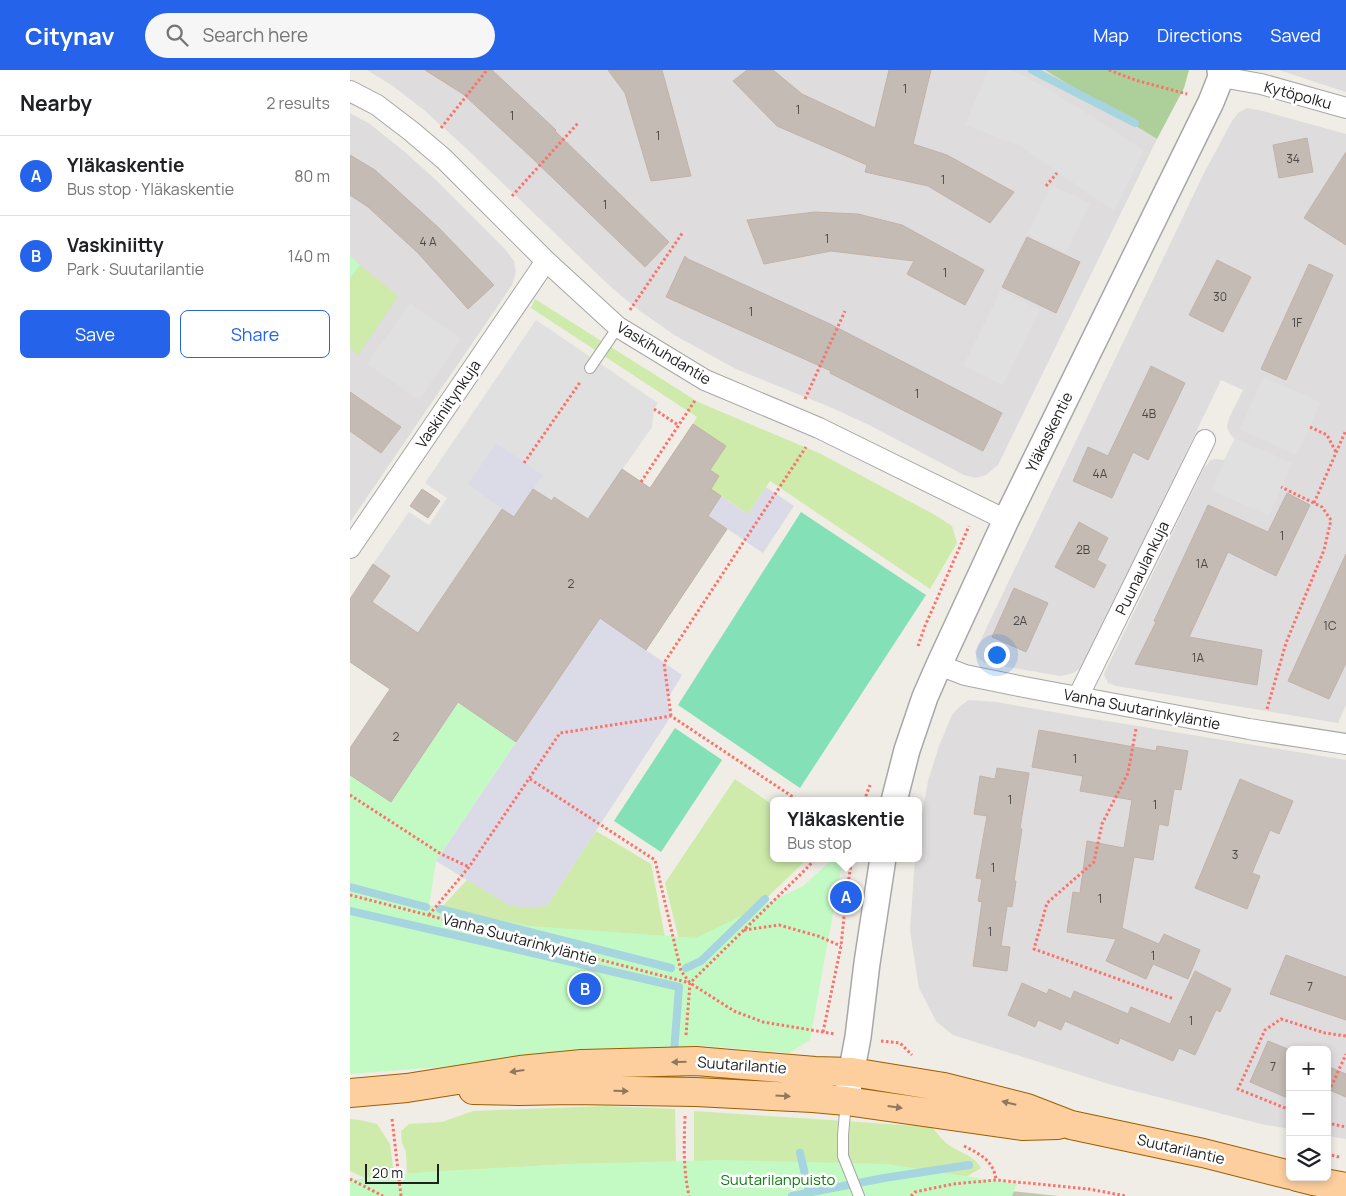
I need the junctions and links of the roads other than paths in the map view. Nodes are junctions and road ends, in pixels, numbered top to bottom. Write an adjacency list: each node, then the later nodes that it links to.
1 (1221, 74): 3 (street, Kytöpolku); 8 (street, Yläkaskentie)
2 (350, 91): 4 (street, Vaskihuhdantie)
3 (1346, 108)
4 (546, 261): 5 (street, Vaskihuhdantie); 9 (street, Vaskiniitynkuja)
5 (624, 319): 6 (lane); 8 (street, Vaskihuhdantie)
6 (590, 368)
7 (1205, 440): 11 (street, Puunaulankuja)
8 (1006, 520): 10 (street, Yläkaskentie)
9 (350, 548)
10 (939, 665): 11 (street, Vanha Suutarinkyläntie); 13 (street, Yläkaskentie)
11 (1078, 697): 12 (street, Vanha Suutarinkyläntie)
12 (1346, 744)
13 (895, 797)
14 (882, 862): 15 (street)
15 (852, 1072): 16 (main road, Suutarilantie, one-way to 16); 18 (street); 19 (main road, Suutarilantie, one-way to 15)
16 (407, 1088): 17 (main road, Suutarilantie); 18 (main road, Suutarilantie, one-way to 18)
17 (350, 1093)
18 (846, 1100): 19 (main road, Suutarilantie, one-way to 19); 25 (lane)
19 (1071, 1125): 20 (main road, Suutarilantie)
20 (1286, 1174)
21 (1309, 1181): 24 (main road, Suutarilantie)
22 (1315, 1181): 23 (main road, Suutarilantie)
23 (1346, 1187)
24 (1346, 1194)
25 (859, 1196)

